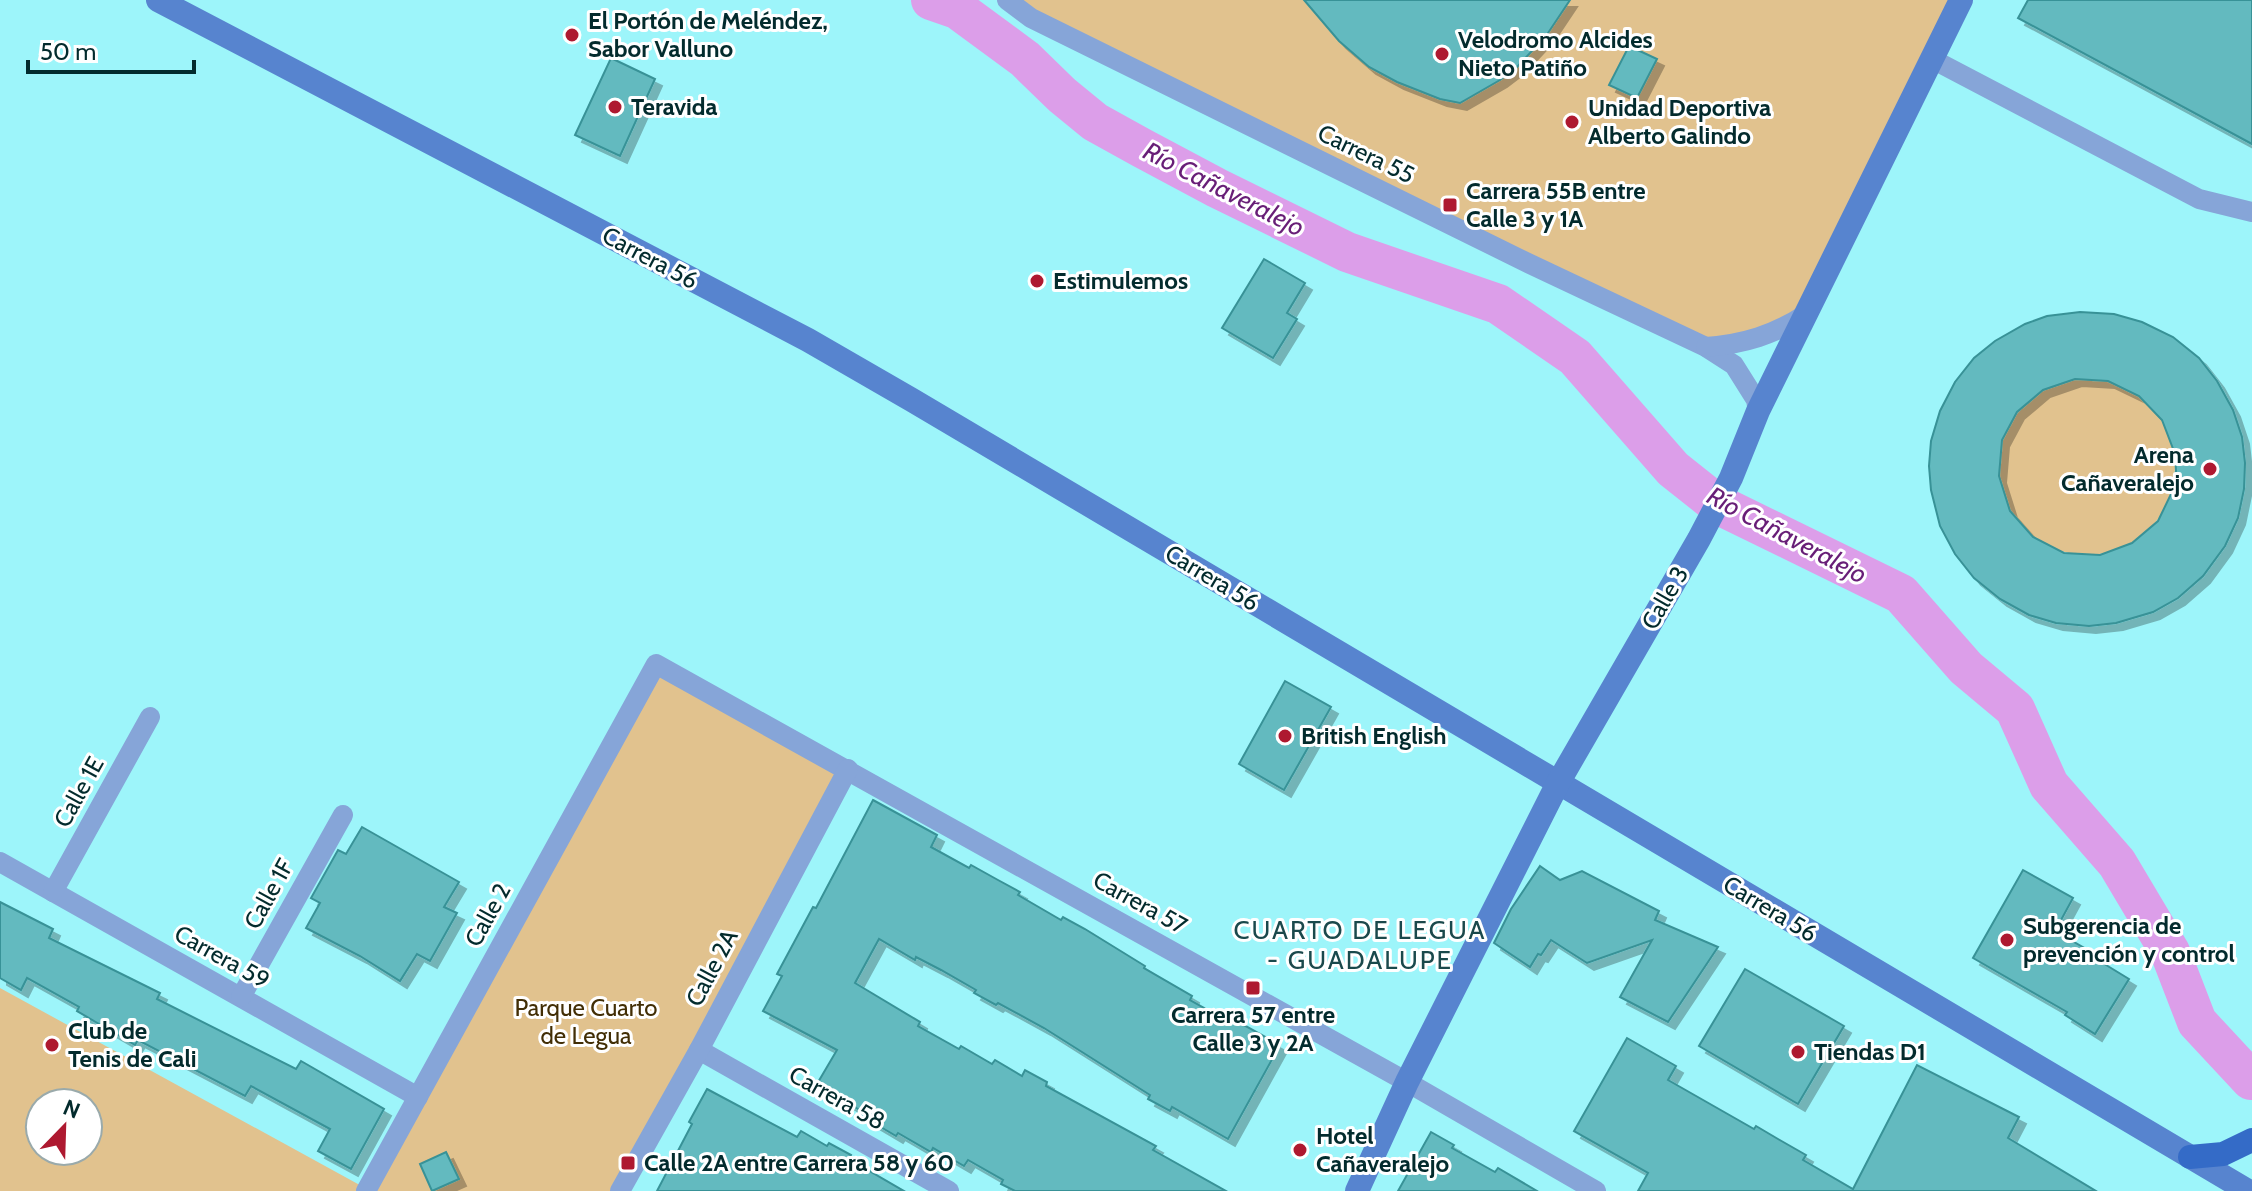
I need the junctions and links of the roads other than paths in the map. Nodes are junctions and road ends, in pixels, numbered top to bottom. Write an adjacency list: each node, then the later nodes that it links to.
1 (158, 0): 12 (street, Carrera 56)
2 (1007, 0): 7 (street, Carrera 55)
3 (1961, 0): 4 (street, Calle 3)
4 (1932, 59): 5 (street); 6 (street, Calle 3)
5 (2252, 212)
6 (1807, 313): 7 (street); 8 (street, Calle 3)
7 (1706, 347): 8 (street, Carrera 55)
8 (1758, 411): 12 (street, Calle 3)
9 (656, 664): 11 (street, Carrera 57); 19 (street, Calle 2)
10 (150, 717): 15 (street, Calle 1E)
11 (848, 769): 17 (street, Calle 2A); 18 (street, Carrera 57)
12 (1558, 783): 18 (street, Calle 3); 21 (street, Carrera 56)
13 (343, 815): 16 (street, Calle 1F)
14 (0, 862): 15 (street, Carrera 59)
15 (53, 892): 16 (street, Carrera 59)
16 (241, 997): 19 (street, Carrera 59)
17 (699, 1050): 23 (street, Calle 2A); 24 (street, Carrera 58)
18 (1407, 1082): 25 (street, Calle 3); 26 (street, Carrera 57)
19 (418, 1097): 22 (street, Calle 2)
20 (2252, 1140): 21 (main road)
21 (2190, 1157): 27 (street, Carrera 56)
22 (366, 1191)
23 (620, 1191)
24 (949, 1191)
25 (1357, 1191)
26 (1596, 1191)
27 (2248, 1191)

